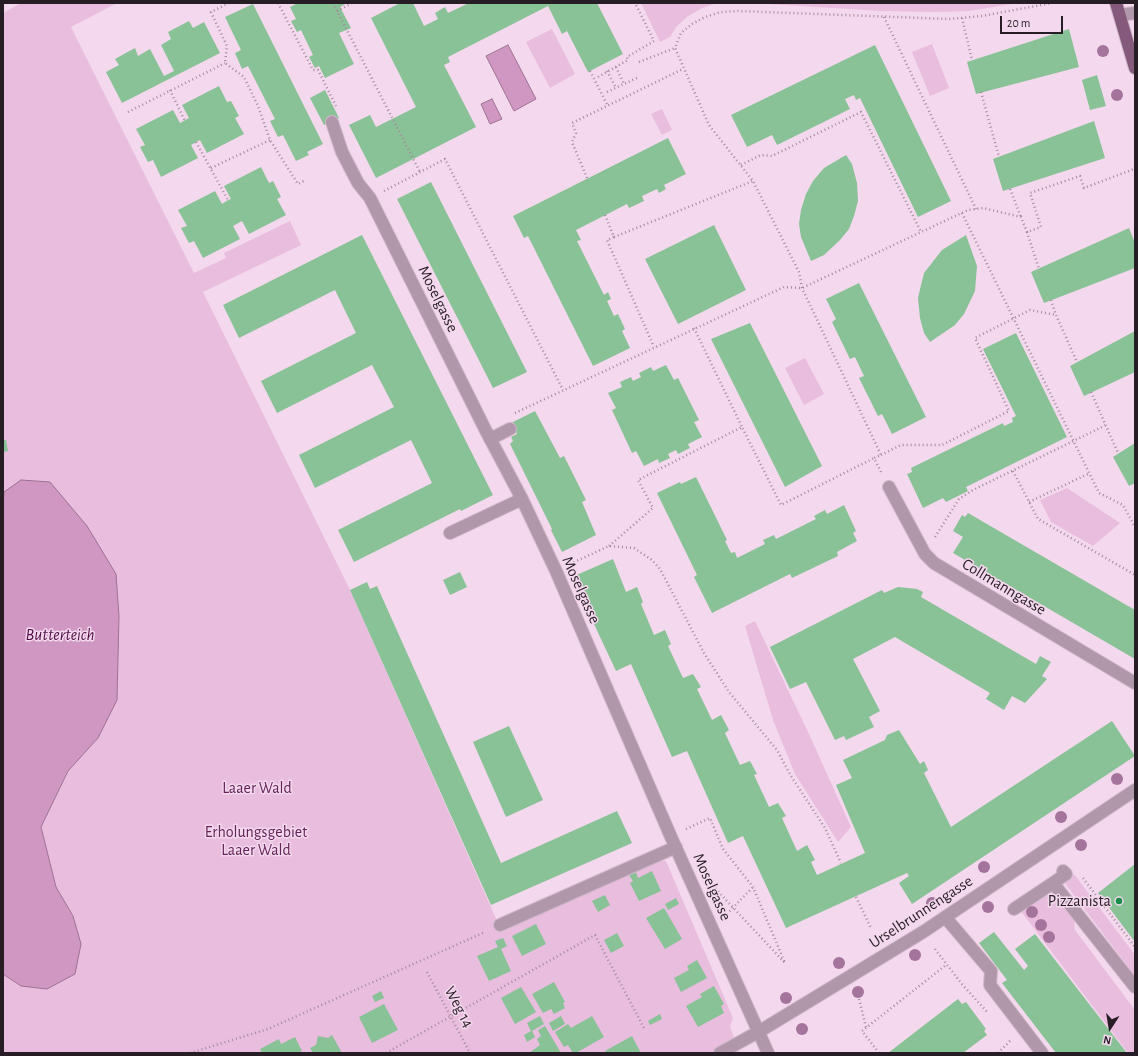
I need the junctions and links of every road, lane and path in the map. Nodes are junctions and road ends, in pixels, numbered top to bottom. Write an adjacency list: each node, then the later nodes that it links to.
1 (228, 3): 16 (path)
2 (278, 3): 30 (path)
3 (333, 3): 8 (path)
4 (352, 3): 8 (path)
5 (635, 3): 17 (path)
6 (1052, 3): 12 (path)
7 (1116, 3): 10 (main road)
8 (337, 11): 40 (path)
9 (1135, 13): 10 (street)
10 (1120, 15): 18 (main road)
11 (884, 17): 12 (path); 13 (path); 47 (path)
12 (962, 18): 14 (path)
13 (675, 48): 15 (path); 19 (path)
14 (972, 60)
15 (639, 62)
16 (226, 63): 26 (path); 34 (path)
17 (616, 67): 21 (path); 24 (path)
18 (1135, 68)
19 (683, 69): 29 (path); 37 (path)
20 (590, 71): 29 (path)
21 (607, 71): 22 (path); 25 (path)
22 (598, 77)
23 (639, 77): 24 (path)
24 (624, 84): 25 (path)
25 (616, 88): 27 (path)
26 (170, 90): 31 (path); 32 (path)
27 (607, 92)
28 (981, 92): 36 (path)
29 (608, 106): 41 (path)
30 (338, 111)
31 (128, 112)
32 (185, 121)
33 (332, 122): 45 (street, Moselgasse)
34 (270, 140): 38 (path); 42 (path)
35 (196, 142): 38 (path)
36 (999, 157)
37 (741, 165): 43 (path); 51 (path)
38 (211, 168): 46 (path)
39 (1134, 169): 52 (path)
40 (420, 172): 45 (path); 62 (path)
41 (587, 178)
42 (306, 180)
43 (753, 181): 53 (path); 55 (path)
44 (1010, 189): 50 (path)
45 (370, 198): 68 (street, Moselgasse)
46 (228, 200)
47 (976, 209): 48 (path); 50 (path)
48 (962, 213): 51 (path); 58 (path)
49 (605, 215): 53 (path)
50 (1021, 217): 52 (path)
51 (921, 232): 55 (path)
52 (1027, 232): 54 (path)
53 (614, 237): 60 (path)
54 (1039, 269)
55 (802, 288): 59 (path); 71 (path)
56 (1051, 300): 57 (path)
57 (1056, 315): 58 (path); 61 (path)
58 (1013, 317): 69 (path); 71 (path)
59 (694, 328): 60 (path); 66 (path)
60 (654, 347): 62 (path)
61 (1077, 362)
62 (563, 390): 64 (path)
63 (1091, 392): 65 (path)
64 (514, 414)
65 (1106, 425): 69 (path); 70 (path)
66 (742, 427): 72 (path); 80 (path)
67 (510, 428): 68 (street)
68 (490, 439): 76 (street, Moselgasse)
69 (1074, 441): 73 (path); 74 (path)
70 (1118, 453)
71 (881, 455): 72 (path)
72 (874, 458): 75 (path)
73 (1013, 471): 77 (path); 81 (path)
74 (1090, 473): 77 (path); 78 (path)
75 (889, 487): 81 (street, Collmanngasse)
76 (522, 499): 79 (street); 82 (street, Moselgasse)
77 (1029, 502): 83 (path)
78 (1135, 527)
79 (450, 533)
80 (609, 546): 82 (path); 88 (path)
81 (925, 554): 84 (street, Collmanngasse)
82 (556, 571): 87 (street, Moselgasse)
83 (1135, 575)
84 (1135, 683)
85 (1135, 790): 98 (street, Urselbrunnengasse)
86 (689, 828): 92 (path)
87 (676, 847): 99 (street); 111 (street, Moselgasse)
88 (842, 863)
89 (1063, 870): 91 (street)
90 (706, 879): 95 (path)
91 (1053, 883): 96 (street); 105 (street)
92 (753, 887): 95 (path); 95 (path)
93 (1095, 895): 101 (path)
94 (856, 898): 100 (path)
95 (734, 908): 97 (path)
96 (1014, 909)
97 (723, 917)
98 (945, 917): 111 (street, Urselbrunnengasse); 122 (street)
99 (500, 925): 115 (path)
100 (871, 928)
101 (1135, 947)
102 (935, 949): 103 (path)
103 (946, 965): 107 (path); 109 (path)
104 (427, 972): 108 (path, Weg 14)
105 (1135, 987)
106 (859, 999): 109 (path)
107 (991, 1016)
108 (451, 1017): 110 (path); 116 (path); 117 (path, Weg 14)
109 (866, 1027): 120 (path)
110 (644, 1030)
111 (760, 1031): 118 (street, Urselbrunnengasse); 119 (street, Moselgasse)
112 (1008, 1035): 113 (path)
113 (1012, 1040): 114 (path); 121 (path)
114 (1015, 1044)
115 (190, 1053)
116 (386, 1053)
117 (470, 1053)
118 (720, 1053)
119 (768, 1053)
120 (879, 1053)
121 (998, 1053)
122 (1042, 1053)

